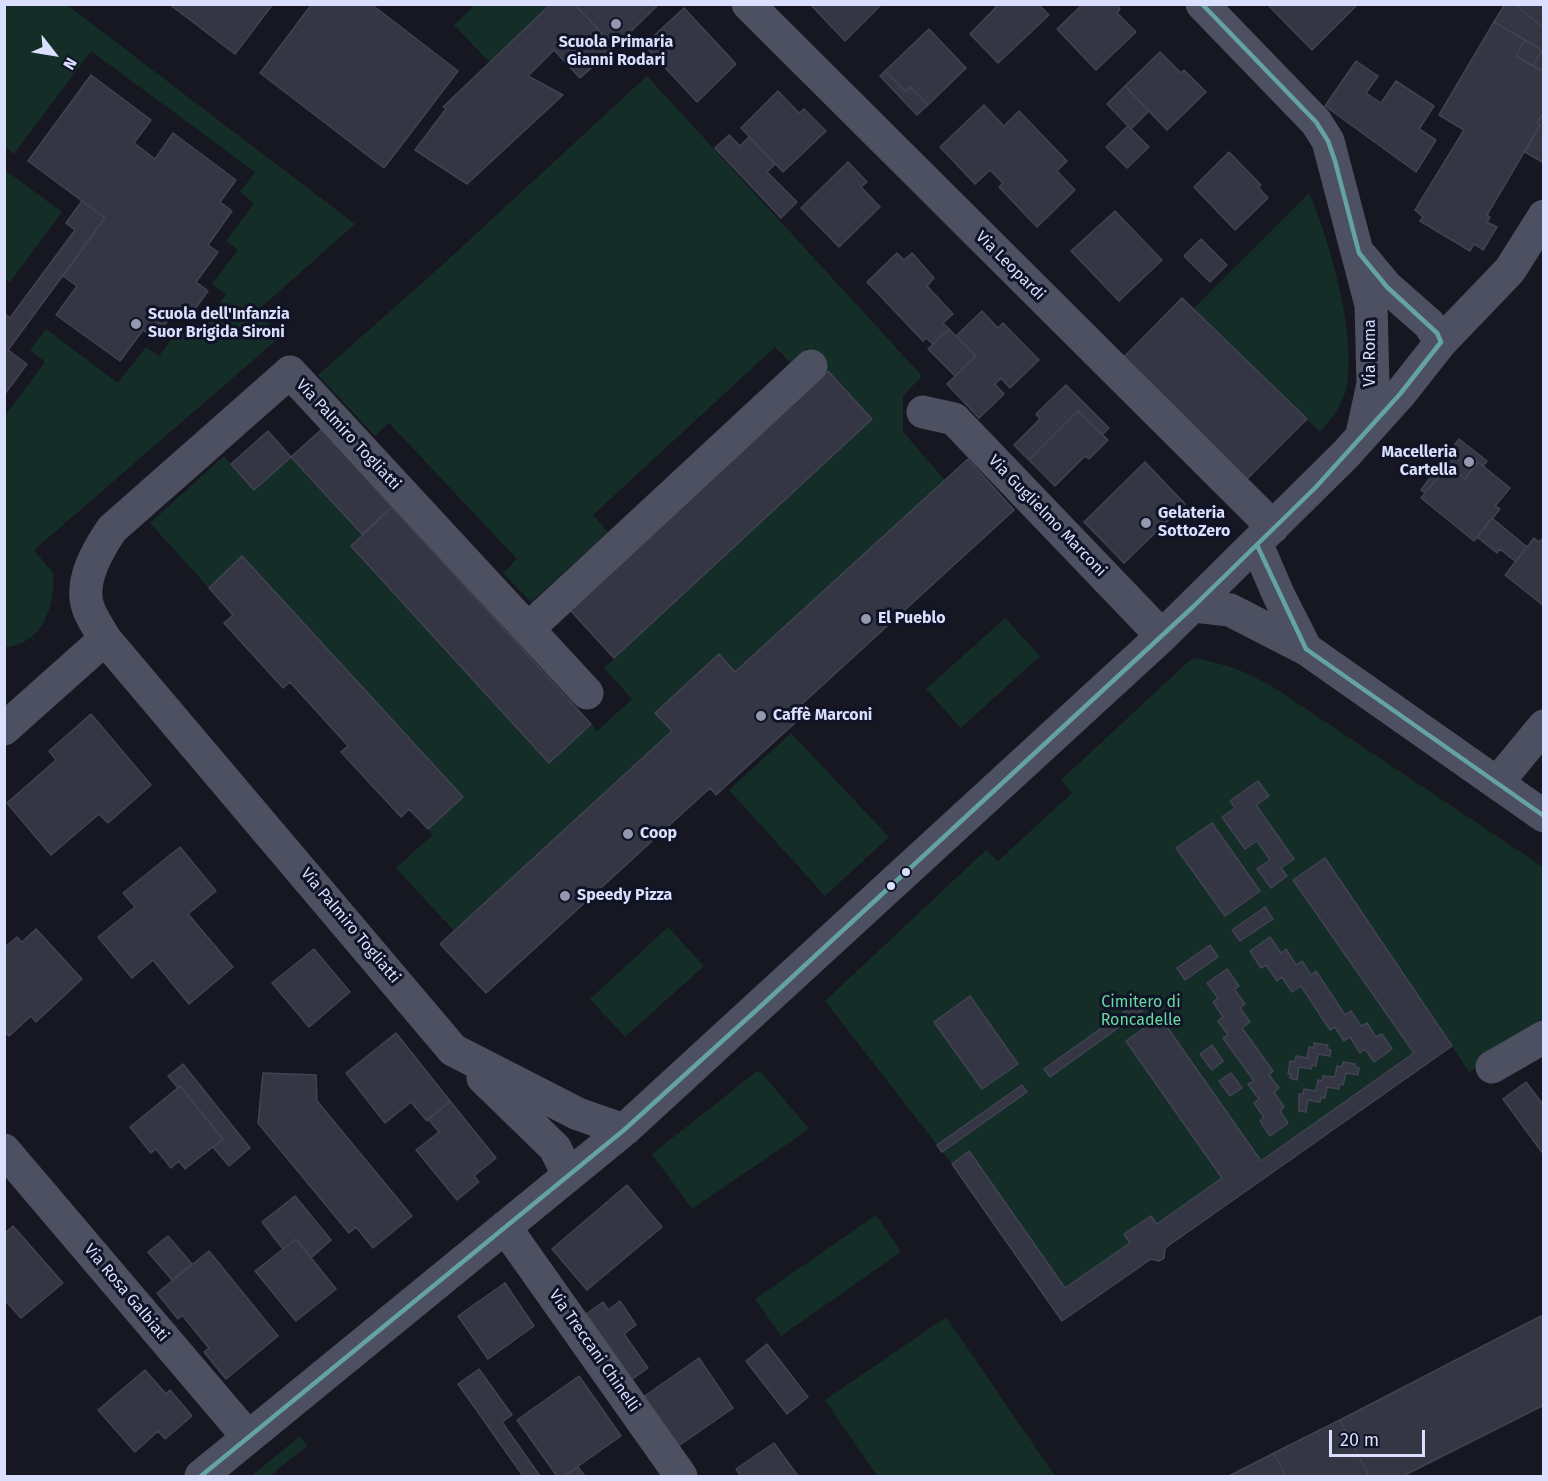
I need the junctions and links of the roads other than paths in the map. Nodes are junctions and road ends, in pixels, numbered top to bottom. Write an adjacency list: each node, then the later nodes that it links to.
1 (748, 4): 11 (street, Via Leopardi)
2 (1202, 4): 4 (street, Via Roma)
3 (1544, 216): 6 (street)
4 (1359, 253): 5 (street, Via Roma); 6 (street, Via Roma)
5 (1371, 305): 8 (street, Via Roma); 10 (street, Via Roma)
6 (1441, 342): 8 (street)
7 (811, 366): 13 (street)
8 (1417, 373): 10 (street)
9 (923, 412): 14 (street, Via Guglielmo Marconi)
10 (1361, 436): 11 (street)
11 (1265, 536): 12 (street); 16 (street)
12 (1194, 606): 14 (street); 16 (street)
13 (528, 629): 15 (street, Via Palmiro Togliatti); 17 (street, Via Palmiro Togliatti)
14 (1162, 636): 25 (street)
15 (105, 639): 19 (street); 23 (street, Via Palmiro Togliatti)
16 (1306, 649): 20 (street)
17 (587, 693)
18 (1544, 726): 20 (street)
19 (4, 729)
20 (1497, 783): 21 (street)
21 (1544, 816)
22 (1544, 1037): 24 (street)
23 (453, 1050): 25 (street, Via Palmiro Togliatti); 27 (street, Via Palmiro Togliatti)
24 (1492, 1067)
25 (624, 1130): 27 (street)
26 (4, 1150): 29 (street, Via Rosa Galbiati)
27 (568, 1174): 28 (street)
28 (505, 1227): 29 (street); 31 (street, Via Treccani Chinelli)
29 (248, 1437): 30 (street)
30 (201, 1476)
31 (681, 1476)

